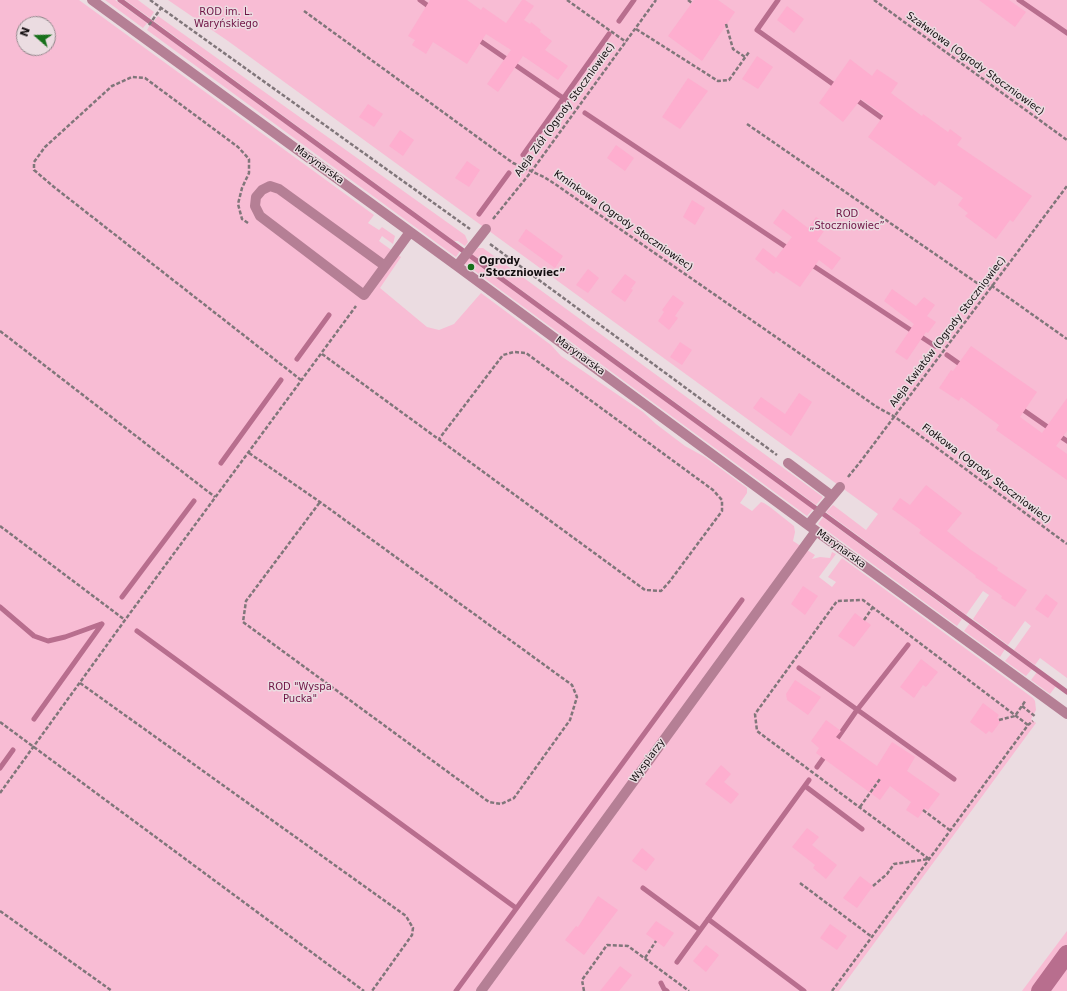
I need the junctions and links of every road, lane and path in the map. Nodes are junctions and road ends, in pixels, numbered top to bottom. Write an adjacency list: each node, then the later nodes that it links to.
1 (92, 0): 21 (street, Marynarska)
2 (567, 0): 12 (path)
3 (656, 0): 11 (path, Aleja Ziół (Ogrody Stoczniowiec))
4 (688, 0): 6 (path)
5 (874, 0): 16 (path, Szałwiowa (Ogrody Stoczniowiec))
6 (692, 3)
7 (161, 8): 10 (path)
8 (304, 10): 17 (path, Kminkowa (Ogrody Stoczniowiec))
9 (726, 24): 14 (path)
10 (147, 27)
11 (636, 29): 12 (path, Aleja Ziół (Ogrody Stoczniowiec)); 14 (path)
12 (626, 42): 17 (path, Aleja Ziół (Ogrody Stoczniowiec))
13 (749, 52): 14 (path)
14 (745, 57)
15 (747, 124): 24 (path)
16 (1067, 140)
17 (531, 172): 20 (path, Aleja Ziół (Ogrody Stoczniowiec)); 30 (path, Kminkowa (Ogrody Stoczniowiec))
18 (1067, 186): 24 (path, Aleja Kwiatów (Ogrody Stoczniowiec))
19 (248, 224): 29 (path)
20 (486, 229): 22 (street)
21 (410, 232): 22 (street, Marynarska); 23 (street)
22 (460, 262): 38 (street, Marynarska)
23 (385, 266): 25 (street); 25 (street)
24 (992, 286): 27 (path); 30 (path, Aleja Kwiatów (Ogrody Stoczniowiec))
25 (364, 295): 28 (path)
26 (0, 331): 35 (path)
27 (1067, 339)
28 (322, 354): 29 (path); 31 (path)
29 (302, 380): 32 (path)
30 (895, 416): 34 (path, Aleja Kwiatów (Ogrody Stoczniowiec)); 40 (path, Fiołkowa (Ogrody Stoczniowiec))
31 (439, 439): 31 (path)
32 (249, 453): 35 (path); 37 (path)
33 (788, 463): 36 (street)
34 (840, 487): 36 (street, Wyspiarzy)
35 (215, 497): 42 (path)
36 (830, 497): 38 (street, Wyspiarzy)
37 (320, 502): 37 (path)
38 (812, 525): 47 (street, Marynarska); 70 (street, Wyspiarzy)
39 (0, 526): 42 (path)
40 (1067, 544)
41 (873, 607): 43 (path); 48 (path); 57 (path)
42 (124, 620): 44 (path)
43 (864, 620)
44 (80, 684): 54 (path); 69 (path)
45 (1022, 706): 49 (path)
46 (1019, 710): 48 (path)
47 (1067, 714)
48 (1015, 716): 50 (path); 53 (path)
49 (1036, 717)
50 (999, 720)
51 (1033, 721): 53 (path)
52 (0, 722): 54 (path)
53 (1028, 725): 59 (path)
54 (34, 747): 56 (path); 68 (path)
55 (880, 779): 57 (path)
56 (0, 793)
57 (860, 807): 60 (path)
58 (923, 810): 59 (path)
59 (951, 831): 60 (path)
60 (929, 859): 62 (path); 64 (path)
61 (800, 882): 64 (path)
62 (873, 886)
63 (0, 911): 67 (path)
64 (872, 937): 73 (path)
65 (656, 941): 66 (path)
66 (644, 958): 71 (path); 72 (path)
67 (112, 991)
68 (364, 991)
69 (372, 991)
70 (481, 991)
71 (584, 991)
72 (689, 991)
73 (832, 991)

